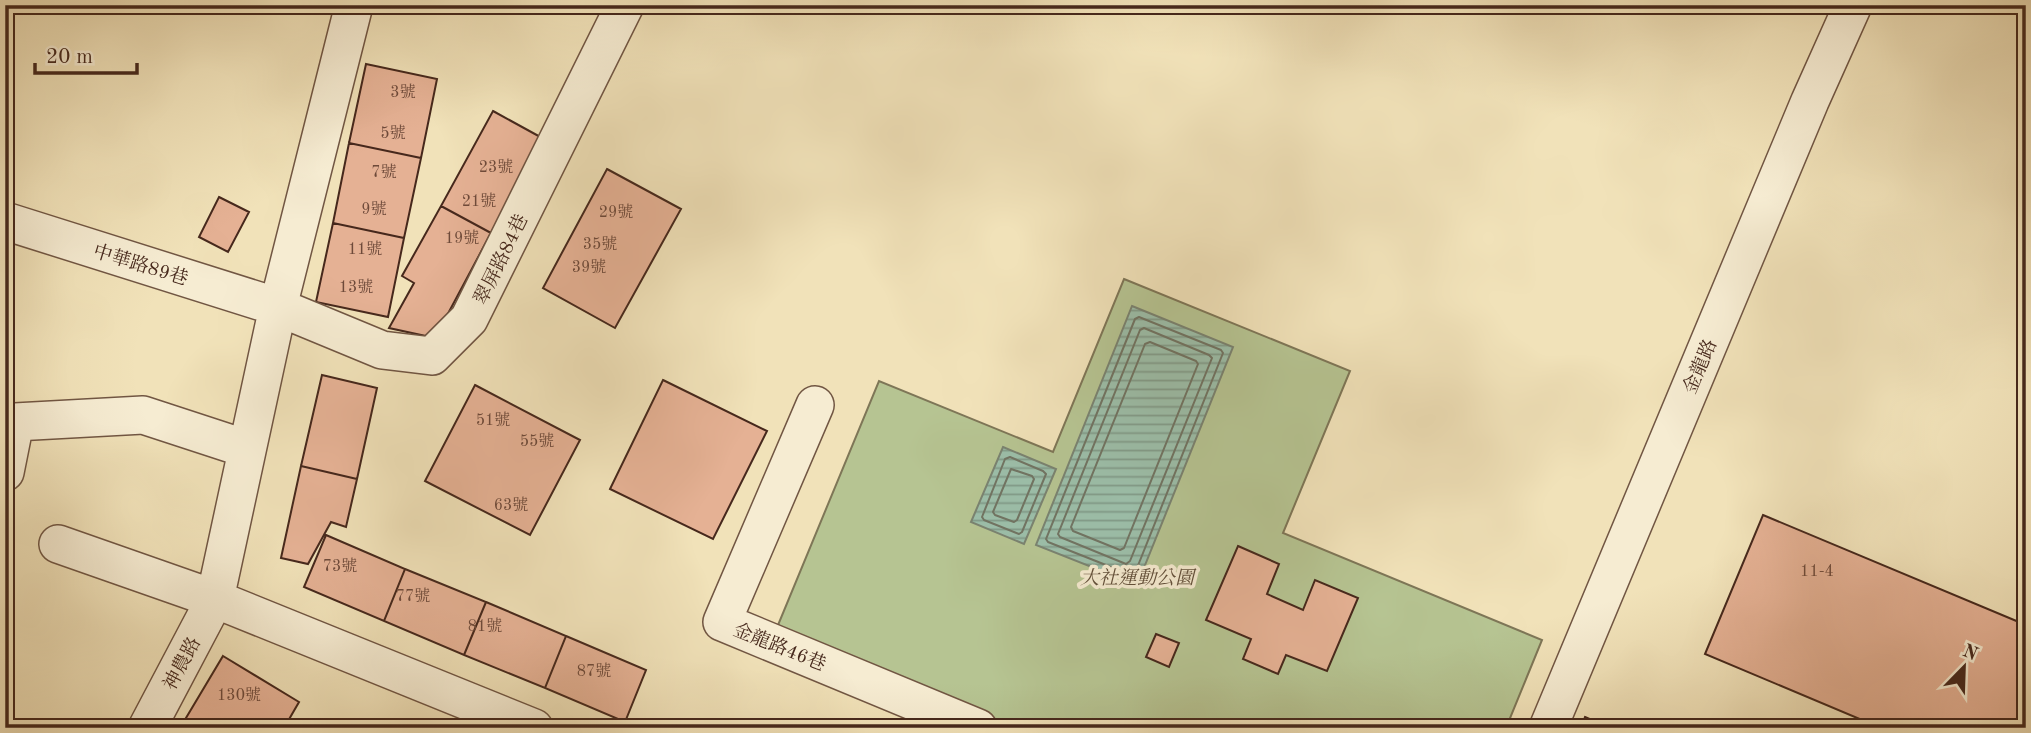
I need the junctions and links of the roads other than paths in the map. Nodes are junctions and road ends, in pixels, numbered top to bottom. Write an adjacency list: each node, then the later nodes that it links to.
1 (354, 5): 5 (street)
2 (625, 5): 5 (street, 翠屏路84巷)
3 (1853, 5): 14 (street, 金龍路)
4 (5, 221): 5 (street, 中華路89巷)
5 (278, 307): 7 (street)
6 (815, 405): 13 (street, 金龍路46巷)
7 (247, 449): 8 (street); 10 (street)
8 (5, 472)
9 (58, 544): 10 (street)
10 (215, 599): 11 (street, 神農路); 12 (street)
11 (147, 728)
12 (534, 728)
13 (978, 728)
14 (1548, 728)

